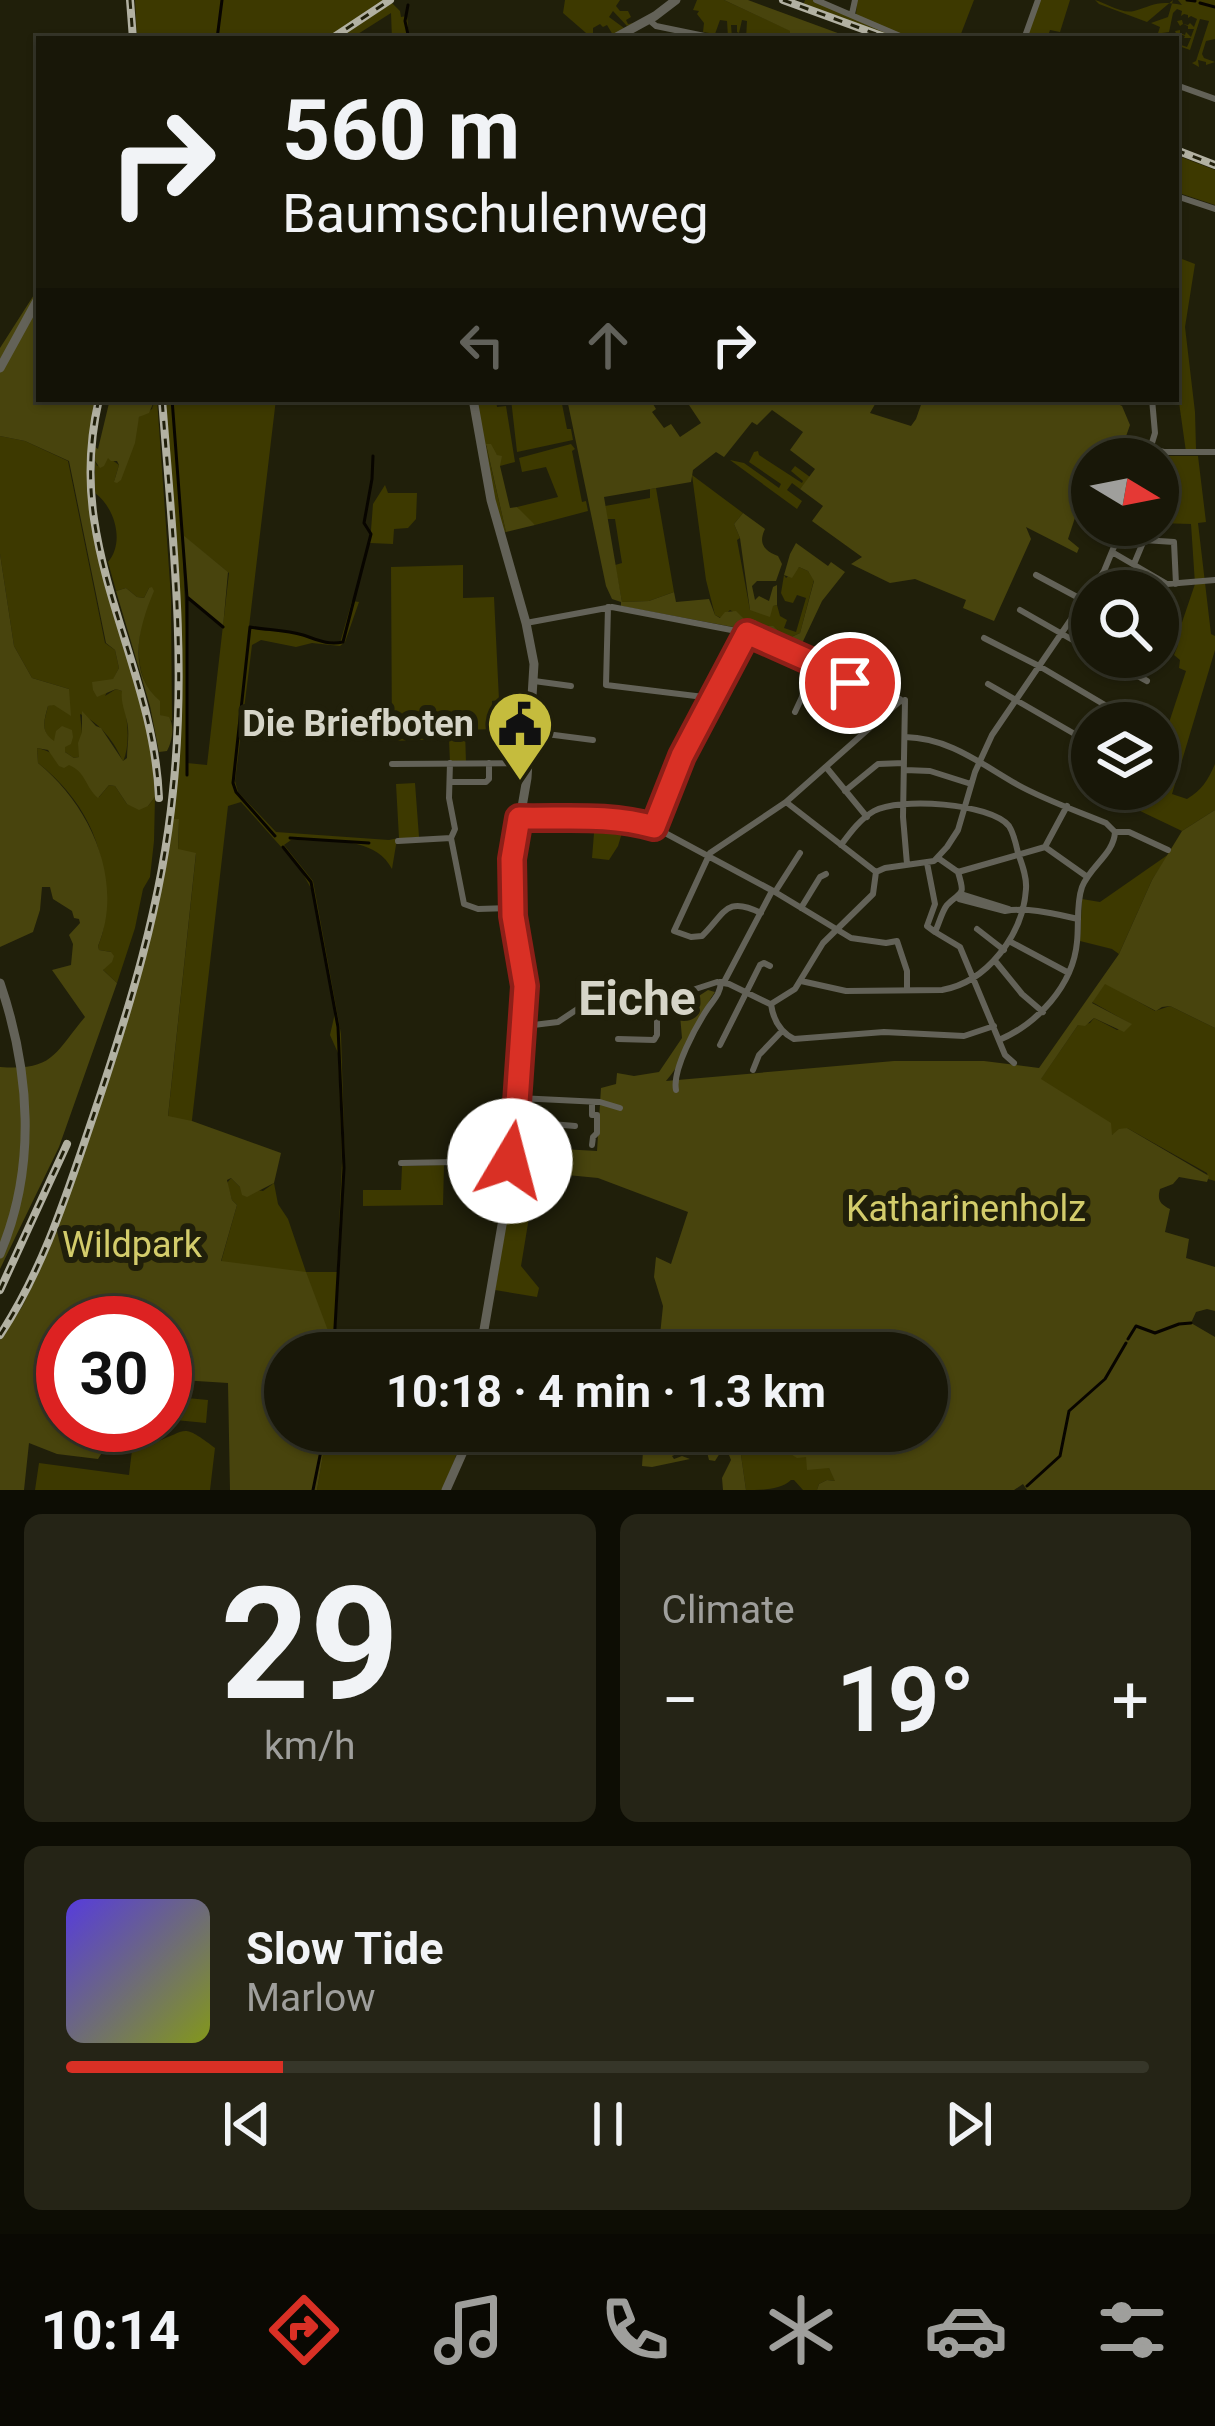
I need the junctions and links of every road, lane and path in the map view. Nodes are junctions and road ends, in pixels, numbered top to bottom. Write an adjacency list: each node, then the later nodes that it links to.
1 (676, 0): 6 (street)
2 (816, 0): 5 (street)
3 (855, 0): 5 (street)
4 (1038, 0): 10 (street)
5 (852, 14): 9 (street)
6 (649, 20): 7 (street); 8 (street)
7 (619, 36)
8 (704, 36)
9 (900, 36)
10 (1025, 36)
11 (1179, 86): 12 (street)
12 (1215, 99)
13 (1179, 197): 14 (street)
14 (1215, 209)
15 (36, 302): 16 (street)
16 (0, 368)
17 (474, 402): 34 (street)
18 (1152, 402): 19 (street)
19 (1154, 438)
20 (1179, 452): 21 (street)
21 (1215, 452)
22 (1114, 546): 23 (street)
23 (1112, 552): 24 (street); 25 (street)
24 (1133, 565): 26 (street); 27 (street)
25 (1104, 570)
26 (1142, 570)
27 (1175, 570)
28 (1036, 575): 31 (street)
29 (1215, 580): 30 (street)
30 (1179, 584)
31 (1071, 594)
32 (608, 607): 34 (street); 36 (street); 47 (street)
33 (1020, 610): 37 (street)
34 (526, 622): 43 (street)
35 (1071, 623): 37 (street)
36 (747, 633): 40 (street); 47 (street)
37 (1061, 634): 39 (street); 41 (street)
38 (984, 638): 41 (street)
39 (1071, 639)
40 (810, 661): 49 (street); 51 (street)
41 (1039, 666): 48 (street); 50 (street)
42 (1142, 678): 44 (street)
43 (534, 681): 46 (street); 52 (street)
44 (1147, 681)
45 (988, 684): 48 (street)
46 (571, 686)
47 (712, 698): 72 (street)
48 (1016, 699): 53 (street); 56 (street)
49 (904, 700): 54 (street); 61 (street)
50 (1100, 702)
51 (795, 712)
52 (531, 732): 55 (street); 59 (street)
53 (1071, 732)
54 (905, 737): 56 (street); 62 (street)
55 (593, 740)
56 (980, 760): 64 (street); 68 (street)
57 (450, 763): 58 (street); 60 (street); 63 (street)
58 (488, 763): 59 (street); 63 (street)
59 (529, 763): 71 (street)
60 (392, 764)
61 (826, 767): 65 (street); 66 (street)
62 (905, 767): 64 (street); 65 (street); 67 (street)
63 (449, 782): 74 (street)
64 (971, 784): 69 (street)
65 (845, 790): 70 (street)
66 (786, 802): 76 (street); 81 (street)
67 (903, 805): 69 (street); 70 (street); 84 (street)
68 (1067, 806): 73 (street); 77 (street)
69 (965, 809): 80 (street); 82 (street)
70 (866, 817): 76 (street)
71 (519, 818): 72 (street); 91 (street)
72 (654, 827): 81 (street)
73 (1115, 832): 78 (street); 88 (street)
74 (451, 838): 75 (street); 91 (street)
75 (398, 841)
76 (841, 845): 85 (street)
77 (1045, 847): 80 (street); 88 (street)
78 (1168, 850)
79 (800, 853): 89 (street)
80 (1018, 854): 86 (street); 93 (street)
81 (709, 855): 89 (street); 94 (street)
82 (938, 858): 83 (street); 86 (street)
83 (927, 863): 84 (street); 98 (street)
84 (908, 865): 85 (street)
85 (876, 872): 97 (street)
86 (958, 872): 90 (street)
87 (826, 874): 92 (street)
88 (1087, 877): 95 (street)
89 (774, 892): 92 (street); 94 (street)
90 (959, 896): 93 (street); 98 (street)
91 (512, 908): 112 (street)
92 (801, 908): 97 (street)
93 (1021, 909): 95 (street); 99 (street)
94 (761, 913): 106 (street)
95 (1078, 919): 102 (street)
96 (977, 928): 99 (street)
97 (836, 929): 104 (street); 107 (street)
98 (935, 932): 103 (street)
99 (1007, 946): 100 (street); 102 (street)
100 (995, 962): 103 (street); 111 (street)
101 (770, 966): 108 (street)
102 (1067, 972): 111 (street)
103 (973, 976): 107 (street); 113 (street)
104 (801, 981): 107 (street); 110 (street)
105 (0, 982): 129 (street)
106 (723, 982): 108 (street); 109 (street); 120 (street)
107 (907, 991)
108 (746, 992): 110 (street); 117 (street)
109 (656, 998): 112 (street); 115 (street)
110 (770, 1004): 114 (street)
111 (1043, 1012): 116 (street)
112 (524, 1026): 121 (street)
113 (994, 1027): 114 (street); 116 (street)
114 (782, 1031): 119 (street)
115 (618, 1040)
116 (999, 1040): 118 (street)
117 (719, 1045)
118 (1014, 1063)
119 (753, 1070)
120 (676, 1090)
121 (518, 1099): 122 (street); 124 (street)
122 (592, 1102): 123 (street); 126 (street)
123 (620, 1108)
124 (516, 1121): 125 (street); 127 (street)
125 (575, 1126)
126 (592, 1145)
127 (513, 1161): 128 (street); 130 (street)
128 (401, 1163)
129 (0, 1254)
130 (484, 1332)
131 (462, 1452): 132 (street)
132 (446, 1490)

